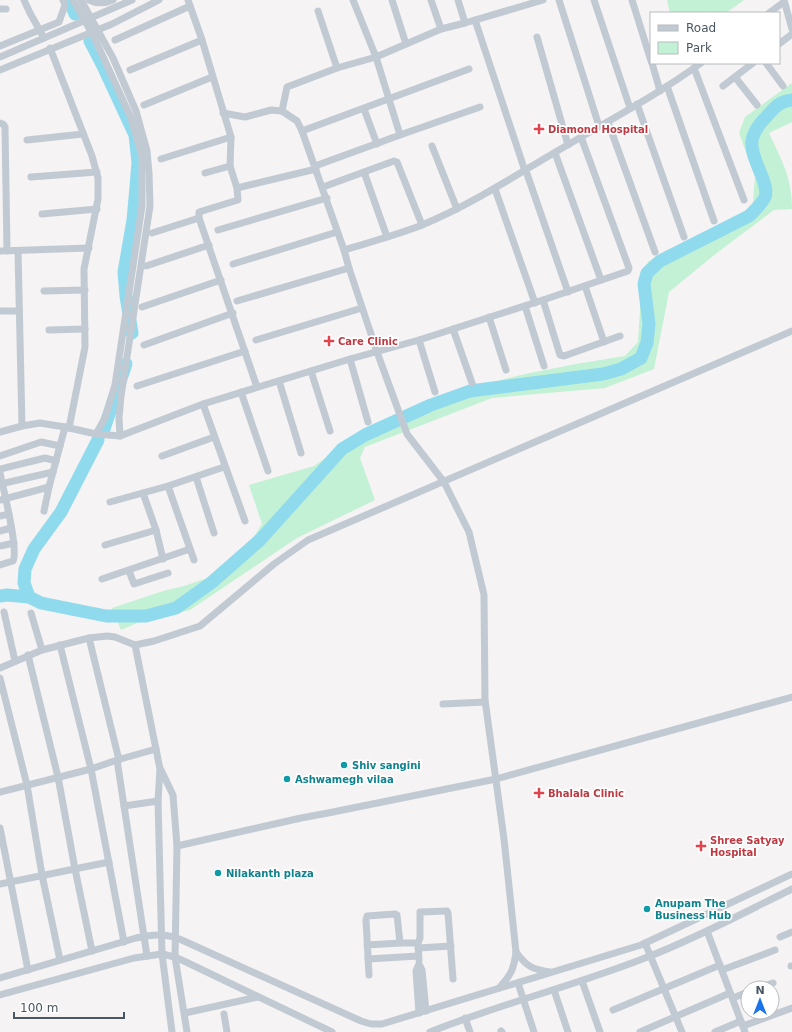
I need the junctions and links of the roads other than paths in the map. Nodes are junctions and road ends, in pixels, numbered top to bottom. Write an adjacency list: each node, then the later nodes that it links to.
1 (24, 0): 28 (street)
2 (63, 0): 33 (street, bridge)
3 (72, 0): 149 (street, bridge)
4 (81, 0): 150 (street, bridge)
5 (113, 0): 16 (street, bridge)
6 (132, 0): 28 (street)
7 (159, 0): 34 (street)
8 (353, 0): 36 (street)
9 (392, 0): 32 (street)
10 (431, 0): 24 (street)
11 (458, 0): 23 (street)
12 (543, 0): 18 (street)
13 (559, 0): 62 (street)
14 (594, 0): 56 (street)
15 (632, 0): 37 (street)
16 (93, 1)
17 (784, 1): 21 (street); 25 (street)
18 (531, 2): 22 (street)
19 (189, 3): 29 (street); 30 (street)
20 (318, 11): 42 (street)
21 (770, 12)
22 (475, 20): 23 (street); 76 (street)
23 (465, 23): 24 (street)
24 (441, 29): 32 (street)
25 (792, 29)
26 (792, 34): 31 (street)
27 (538, 37): 70 (street)
28 (44, 38): 35 (street)
29 (115, 40)
30 (202, 40): 45 (street); 46 (street)
31 (780, 43)
32 (406, 44): 36 (street)
33 (0, 46)
34 (50, 48): 44 (street); 64 (street)
35 (0, 56)
36 (376, 57): 42 (street); 51 (street)
37 (650, 59)
38 (652, 64): 50 (street)
39 (752, 64): 47 (street)
40 (767, 64): 49 (street)
41 (698, 65): 50 (street); 85 (street)
42 (337, 68): 58 (street)
43 (469, 69): 51 (street)
44 (0, 70)
45 (130, 70)
46 (212, 77): 53 (street); 59 (street)
47 (735, 77): 48 (street); 54 (street)
48 (723, 86)
49 (783, 86)
50 (663, 88): 52 (street); 90 (street)
51 (389, 100): 57 (street); 65 (street)
52 (637, 104): 56 (street); 96 (street)
53 (144, 105)
54 (756, 105)
55 (480, 107): 65 (street)
56 (630, 108): 60 (street)
57 (364, 109): 63 (street); 69 (street)
58 (282, 111): 59 (street); 63 (street)
59 (223, 113): 67 (street)
60 (608, 122): 62 (street); 102 (street)
61 (0, 123): 100 (street)
62 (599, 126): 66 (street)
63 (302, 131): 75 (street)
64 (83, 134): 68 (street); 77 (street)
65 (400, 135): 69 (street)
66 (581, 137): 70 (street); 107 (street)
67 (231, 138): 73 (street); 74 (street)
68 (27, 140)
69 (377, 144): 75 (street)
70 (568, 145): 72 (street)
71 (432, 146): 87 (street)
72 (555, 153): 76 (street); 107 (street)
73 (161, 160)
74 (230, 166): 79 (street); 82 (street)
75 (316, 168): 81 (street); 82 (street)
76 (525, 171): 83 (street); 111 (street)
77 (96, 172): 80 (street); 86 (street)
78 (364, 172): 81 (street); 91 (street); 95 (street)
79 (206, 173)
80 (31, 177)
81 (322, 187): 84 (street)
82 (237, 188): 89 (street)
83 (495, 189): 87 (street); 114 (street)
84 (326, 198): 92 (street); 93 (street)
85 (744, 200)
86 (97, 209): 88 (street); 98 (street)
87 (456, 209): 91 (street)
88 (42, 214)
89 (199, 218): 94 (street); 97 (street)
90 (714, 221)
91 (422, 225): 95 (street)
92 (218, 230)
93 (337, 232): 99 (street); 103 (street)
94 (152, 233)
95 (387, 237): 99 (street)
96 (684, 237)
97 (209, 245): 104 (street); 106 (street)
98 (89, 248): 101 (street); 109 (street)
99 (344, 250): 105 (street)
100 (4, 251): 101 (street)
101 (18, 251): 118 (street)
102 (655, 252)
103 (233, 264)
104 (146, 266)
105 (349, 268): 113 (street); 117 (street)
106 (221, 280): 115 (street); 120 (street)
107 (602, 280): 108 (street)
108 (585, 286): 111 (street); 129 (street)
109 (85, 290): 110 (street); 124 (street)
110 (44, 291)
111 (568, 292): 112 (street)
112 (543, 300): 114 (street); 129 (street)
113 (237, 301)
114 (535, 303): 116 (street)
115 (142, 306)
116 (525, 306): 121 (street); 134 (street)
117 (362, 308): 127 (street); 132 (street)
118 (19, 310): 119 (street); 145 (street)
119 (0, 311)
120 (233, 313): 130 (street); 131 (street)
121 (489, 317): 122 (street); 135 (street)
122 (453, 329): 128 (street); 138 (street)
123 (49, 330): 124 (street)
124 (86, 330): 146 (street)
125 (792, 331): 163 (street)
126 (620, 336): 129 (street)
127 (256, 340)
128 (419, 340): 132 (street); 142 (street)
129 (604, 342)
130 (144, 345)
131 (245, 351): 139 (street); 140 (street)
132 (377, 352): 133 (street); 163 (street)
133 (350, 359): 136 (street); 144 (street)
134 (544, 366)
135 (506, 370)
136 (311, 371): 137 (street); 147 (street)
137 (280, 381): 140 (street); 153 (street)
138 (472, 384)
139 (137, 386)
140 (257, 387): 141 (street)
141 (241, 392): 143 (street); 159 (street)
142 (435, 392)
143 (203, 404): 150 (street); 151 (street)
144 (368, 422)
145 (22, 426): 146 (street); 148 (street)
146 (67, 427): 149 (street); 152 (street)
147 (330, 431)
148 (0, 432)
149 (96, 434): 150 (street)
150 (120, 436)
151 (214, 437): 155 (street); 157 (street)
152 (60, 446): 154 (street); 156 (street)
153 (301, 453)
154 (0, 456)
155 (162, 456)
156 (56, 461): 158 (street); 160 (street)
157 (224, 467): 162 (street); 173 (street)
158 (0, 469)
159 (268, 471)
160 (53, 472): 164 (street); 166 (street)
161 (0, 473): 164 (street)
162 (196, 477): 165 (street); 177 (street)
163 (444, 482): 192 (street); 199 (street)
164 (1, 484): 168 (street)
165 (168, 486): 167 (street); 181 (street)
166 (49, 487): 168 (street); 170 (street)
167 (143, 493): 169 (street); 175 (street)
168 (3, 499): 171 (street)
169 (110, 502)
170 (44, 511)
171 (9, 514): 172 (street); 174 (street)
172 (0, 516)
173 (245, 521)
174 (11, 528): 176 (street); 178 (street)
175 (156, 530): 179 (street); 182 (street)
176 (0, 531)
177 (214, 533)
178 (14, 543): 180 (street); 184 (street)
179 (105, 545)
180 (0, 546)
181 (190, 549): 182 (street); 183 (street)
182 (163, 559): 185 (street)
183 (194, 560)
184 (0, 565)
185 (128, 571): 186 (street); 187 (street)
186 (168, 573)
187 (102, 579)
188 (4, 612): 195 (street)
189 (31, 613): 193 (street)
190 (90, 638): 191 (street); 192 (street); 202 (street)
191 (60, 645): 193 (street); 203 (street)
192 (135, 645): 201 (street)
193 (42, 650): 194 (street)
194 (28, 655): 195 (street); 205 (street)
195 (16, 661): 196 (street)
196 (0, 668)
197 (0, 678): 207 (street)
198 (792, 697): 206 (street)
199 (485, 702): 200 (street); 206 (street)
200 (443, 704)
201 (156, 749): 202 (street); 204 (street)
202 (118, 760): 203 (street); 210 (street)
203 (91, 769): 205 (street); 213 (street)
204 (160, 769): 209 (street); 212 (street)
205 (58, 776): 207 (street); 214 (street)
206 (496, 779): 212 (street); 234 (street)
207 (27, 785): 208 (street); 216 (street)
208 (0, 792)
209 (158, 801): 210 (street); 222 (street)
210 (124, 806): 223 (street)
211 (0, 828): 217 (street)
212 (177, 846): 224 (street)
213 (109, 862): 214 (street); 226 (street)
214 (75, 869): 216 (street); 233 (street)
215 (792, 874): 228 (street)
216 (42, 875): 217 (street); 241 (street)
217 (10, 882): 218 (street); 243 (street)
218 (0, 884)
219 (792, 889): 220 (street)
220 (707, 931): 238 (street); 242 (street)
221 (792, 932): 225 (street)
222 (162, 935): 223 (street); 224 (street); 235 (street)
223 (145, 936): 226 (street); 236 (street)
224 (176, 937): 239 (street); 265 (street)
225 (780, 937)
226 (124, 942): 233 (street)
227 (400, 943): 229 (street); 229 (street); 230 (street)
228 (645, 943): 238 (street); 244 (street)
229 (367, 945): 240 (street)
230 (418, 945): 231 (street); 231 (street); 237 (street)
231 (451, 946): 247 (street)
232 (775, 950): 242 (street)
233 (92, 951): 241 (street)
234 (516, 952): 244 (street); 250 (street)
235 (162, 954): 236 (street); 239 (street); 268 (street)
236 (147, 956): 254 (street)
237 (418, 956): 240 (street); 260 (street)
238 (650, 956): 248 (street); 251 (street)
239 (175, 957): 256 (street); 261 (street)
240 (368, 959): 245 (street)
241 (60, 960): 243 (street)
242 (721, 967): 251 (street); 255 (street)
243 (28, 970): 246 (street)
244 (552, 972): 249 (street)
245 (369, 975)
246 (0, 978)
247 (452, 979)
248 (582, 981): 252 (street); 277 (street)
249 (518, 983): 250 (street); 257 (street)
250 (499, 988): 260 (street)
251 (664, 988): 259 (street); 263 (street)
252 (554, 990): 257 (street); 276 (street)
253 (740, 994): 255 (street)
254 (0, 995)
255 (732, 995): 263 (street); 266 (street)
256 (258, 997): 261 (street); 271 (street)
257 (522, 1000): 264 (street); 275 (street)
258 (792, 1008): 266 (street)
259 (613, 1010)
260 (422, 1012): 265 (street)
261 (184, 1013): 269 (street)
262 (224, 1014): 270 (street)
263 (675, 1016): 278 (street); 279 (street)
264 (465, 1018): 267 (street); 274 (street)
265 (371, 1024): 272 (street)
266 (743, 1026): 280 (street)
267 (438, 1030): 273 (street)
268 (172, 1032)
269 (187, 1032)
270 (227, 1032)
271 (332, 1032)
272 (370, 1032)
273 (430, 1032)
274 (470, 1032)
275 (534, 1032)
276 (568, 1032)
277 (600, 1032)
278 (640, 1032)
279 (682, 1032)
280 (715, 1032)

